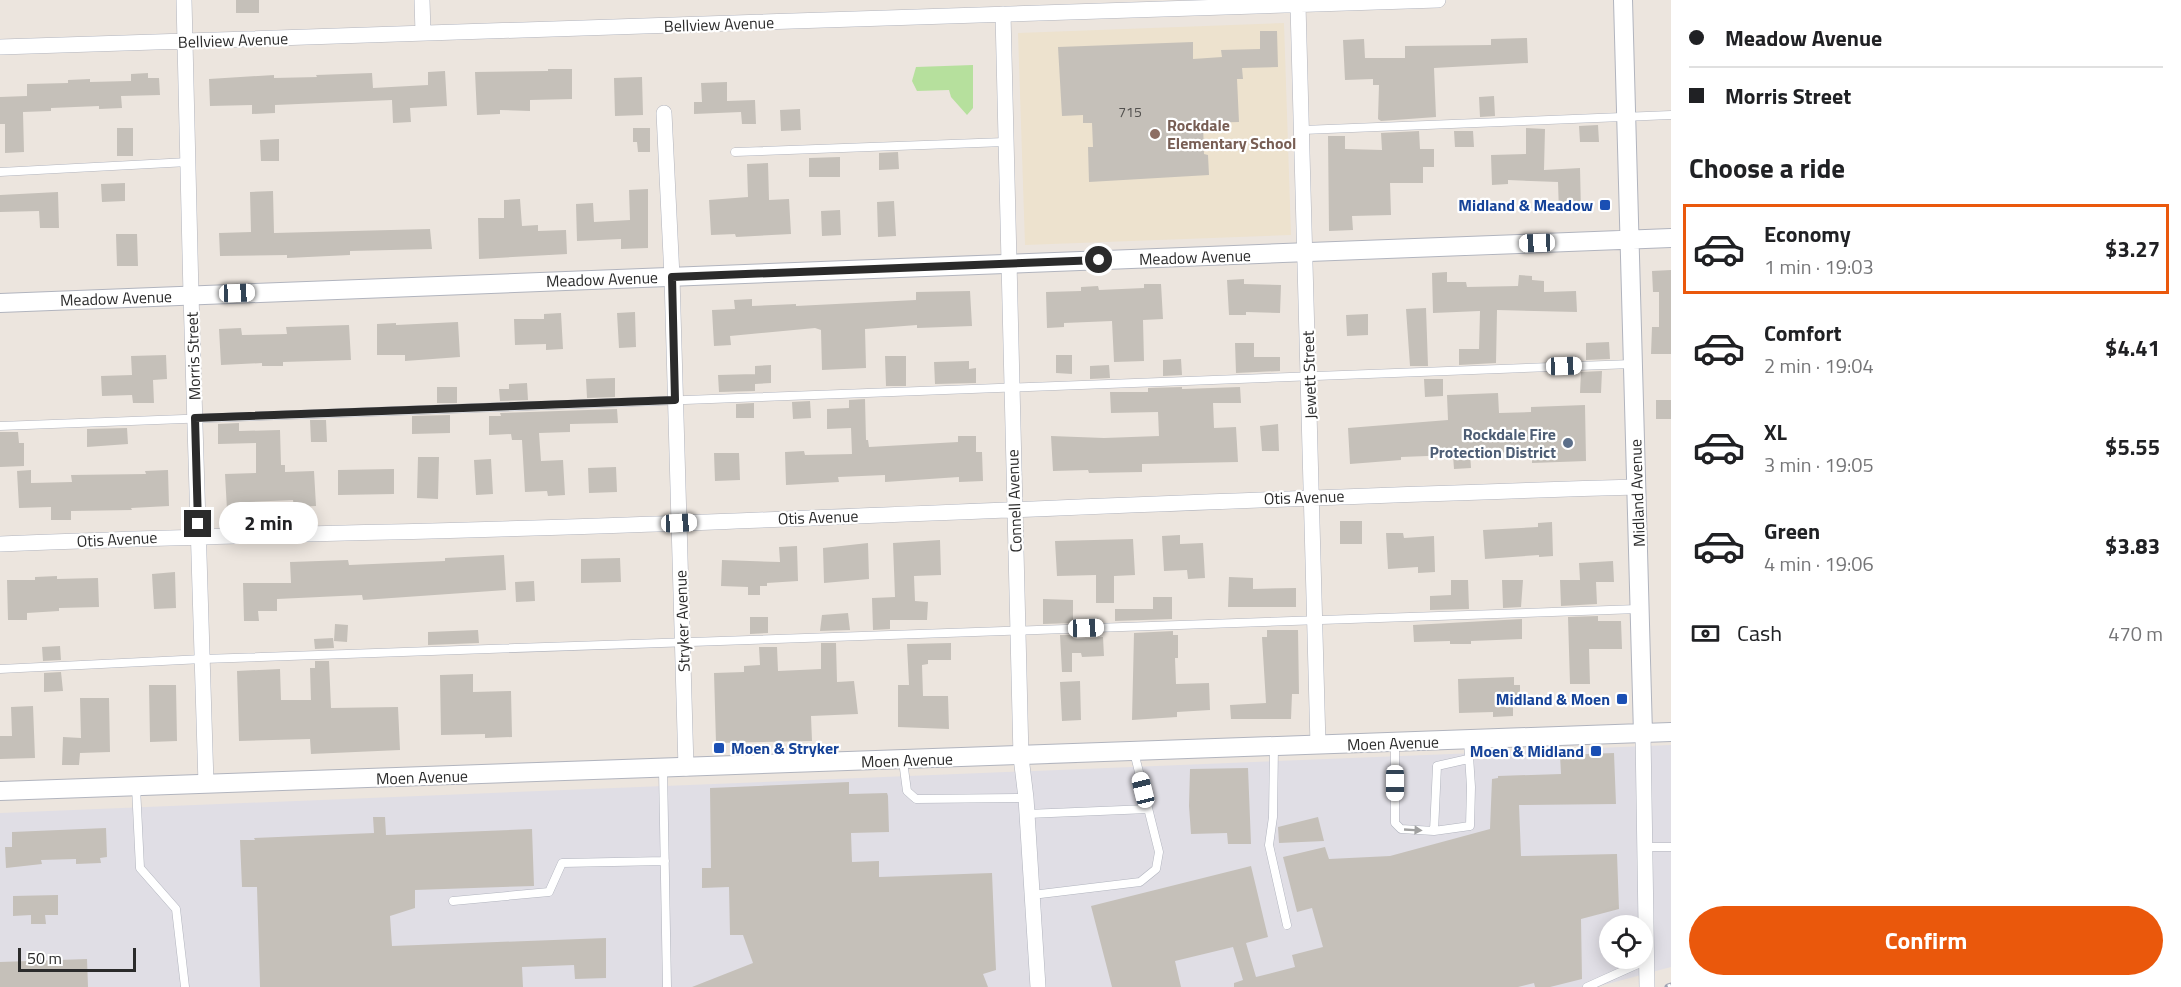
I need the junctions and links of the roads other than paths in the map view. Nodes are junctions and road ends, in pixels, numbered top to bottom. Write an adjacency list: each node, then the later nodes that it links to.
1 (184, 0): 10 (street, Morris Street)
2 (422, 0): 9 (street)
3 (1438, 0): 5 (street, Bellview Avenue)
4 (1623, 0): 14 (street, Midland Avenue)
5 (1379, 1): 7 (street, Bellview Avenue)
6 (1140, 5): 7 (street, Bellview Avenue); 8 (street, Bellview Avenue)
7 (1298, 5): 15 (street, Jewett Street)
8 (1003, 14): 9 (street, Bellview Avenue); 16 (street, Connell Avenue)
9 (423, 33): 10 (street, Bellview Avenue)
10 (185, 41): 11 (street, Bellview Avenue); 18 (street, Morris Street)
11 (0, 47)
12 (664, 113): 24 (street, Stryker Avenue)
13 (1671, 115): 14 (lane)
14 (1626, 116): 15 (lane); 21 (street, Midland Avenue)
15 (1303, 130): 22 (street, Jewett Street)
16 (1005, 142): 17 (lane); 23 (street, Connell Avenue)
17 (735, 152)
18 (188, 162): 19 (lane); 25 (street, Morris Street)
19 (0, 172)
20 (1671, 238): 21 (street, Meadow Avenue)
21 (1630, 239): 22 (street, Meadow Avenue); 27 (street, Midland Avenue)
22 (1304, 252): 23 (street, Meadow Avenue); 28 (street, Jewett Street)
23 (1008, 264): 24 (street, Meadow Avenue); 29 (street, Connell Avenue)
24 (672, 277): 25 (street, Meadow Avenue); 30 (street, Stryker Avenue)
25 (191, 295): 26 (street, Meadow Avenue); 31 (street, Morris Street)
26 (0, 303)
27 (1633, 364): 28 (lane); 33 (street, Midland Avenue)
28 (1309, 376): 29 (lane); 34 (street, Jewett Street)
29 (1011, 387): 30 (lane); 35 (street, Connell Avenue)
30 (675, 400): 31 (lane); 36 (street, Stryker Avenue)
31 (195, 418): 32 (lane); 37 (street, Morris Street)
32 (0, 426)
33 (1636, 487): 34 (street, Otis Avenue); 39 (street, Midland Avenue)
34 (1312, 497): 35 (street, Otis Avenue); 40 (street, Jewett Street)
35 (1014, 509): 36 (street, Otis Avenue); 41 (street, Connell Avenue)
36 (679, 523): 37 (street, Otis Avenue); 42 (street, Stryker Avenue)
37 (199, 536): 38 (street, Otis Avenue); 43 (street, Morris Street)
38 (0, 544)
39 (1640, 609): 40 (lane); 46 (street, Midland Avenue)
40 (1316, 618): 41 (lane); 49 (street, Jewett Street)
41 (1018, 631): 42 (lane); 52 (street, Connell Avenue)
42 (682, 642): 43 (lane); 55 (street, Stryker Avenue)
43 (203, 659): 44 (lane); 57 (street, Morris Street)
44 (0, 669)
45 (1671, 732): 46 (street, Moen Avenue)
46 (1643, 734): 47 (street, Moen Avenue); 64 (street, Midland Avenue)
47 (1468, 740): 48 (street, Moen Avenue); 53 (lane)
48 (1395, 743): 49 (street, Moen Avenue); 63 (lane, one-way to 63)
49 (1318, 746): 50 (street, Moen Avenue)
50 (1274, 747): 51 (street, Moen Avenue); 70 (lane)
51 (1134, 752): 52 (street, Moen Avenue); 61 (lane)
52 (1021, 757): 54 (street, Moen Avenue); 60 (street, Connell Avenue)
53 (1468, 759): 63 (lane); 63 (lane)
54 (903, 760): 55 (street, Moen Avenue); 60 (lane)
55 (686, 768): 56 (street, Moen Avenue)
56 (663, 769): 57 (street, Moen Avenue); 66 (lane)
57 (206, 784): 58 (street, Moen Avenue)
58 (136, 787): 59 (street, Moen Avenue); 73 (lane)
59 (0, 791)
60 (1026, 798): 62 (street, Connell Avenue)
61 (1148, 809): 62 (lane); 67 (lane)
62 (1027, 814): 67 (street, Connell Avenue)
63 (1434, 831)
64 (1645, 847): 65 (lane); 69 (street, Midland Avenue)
65 (1671, 847)
66 (665, 861): 68 (lane); 74 (lane)
67 (1032, 896): 75 (street, Connell Avenue)
68 (453, 901)
69 (1646, 915)
70 (1287, 925)
71 (1627, 969): 76 (lane)
72 (1647, 969): 77 (street, Midland Avenue)
73 (185, 987)
74 (667, 987)
75 (1038, 987)
76 (1587, 987)
77 (1647, 987)

